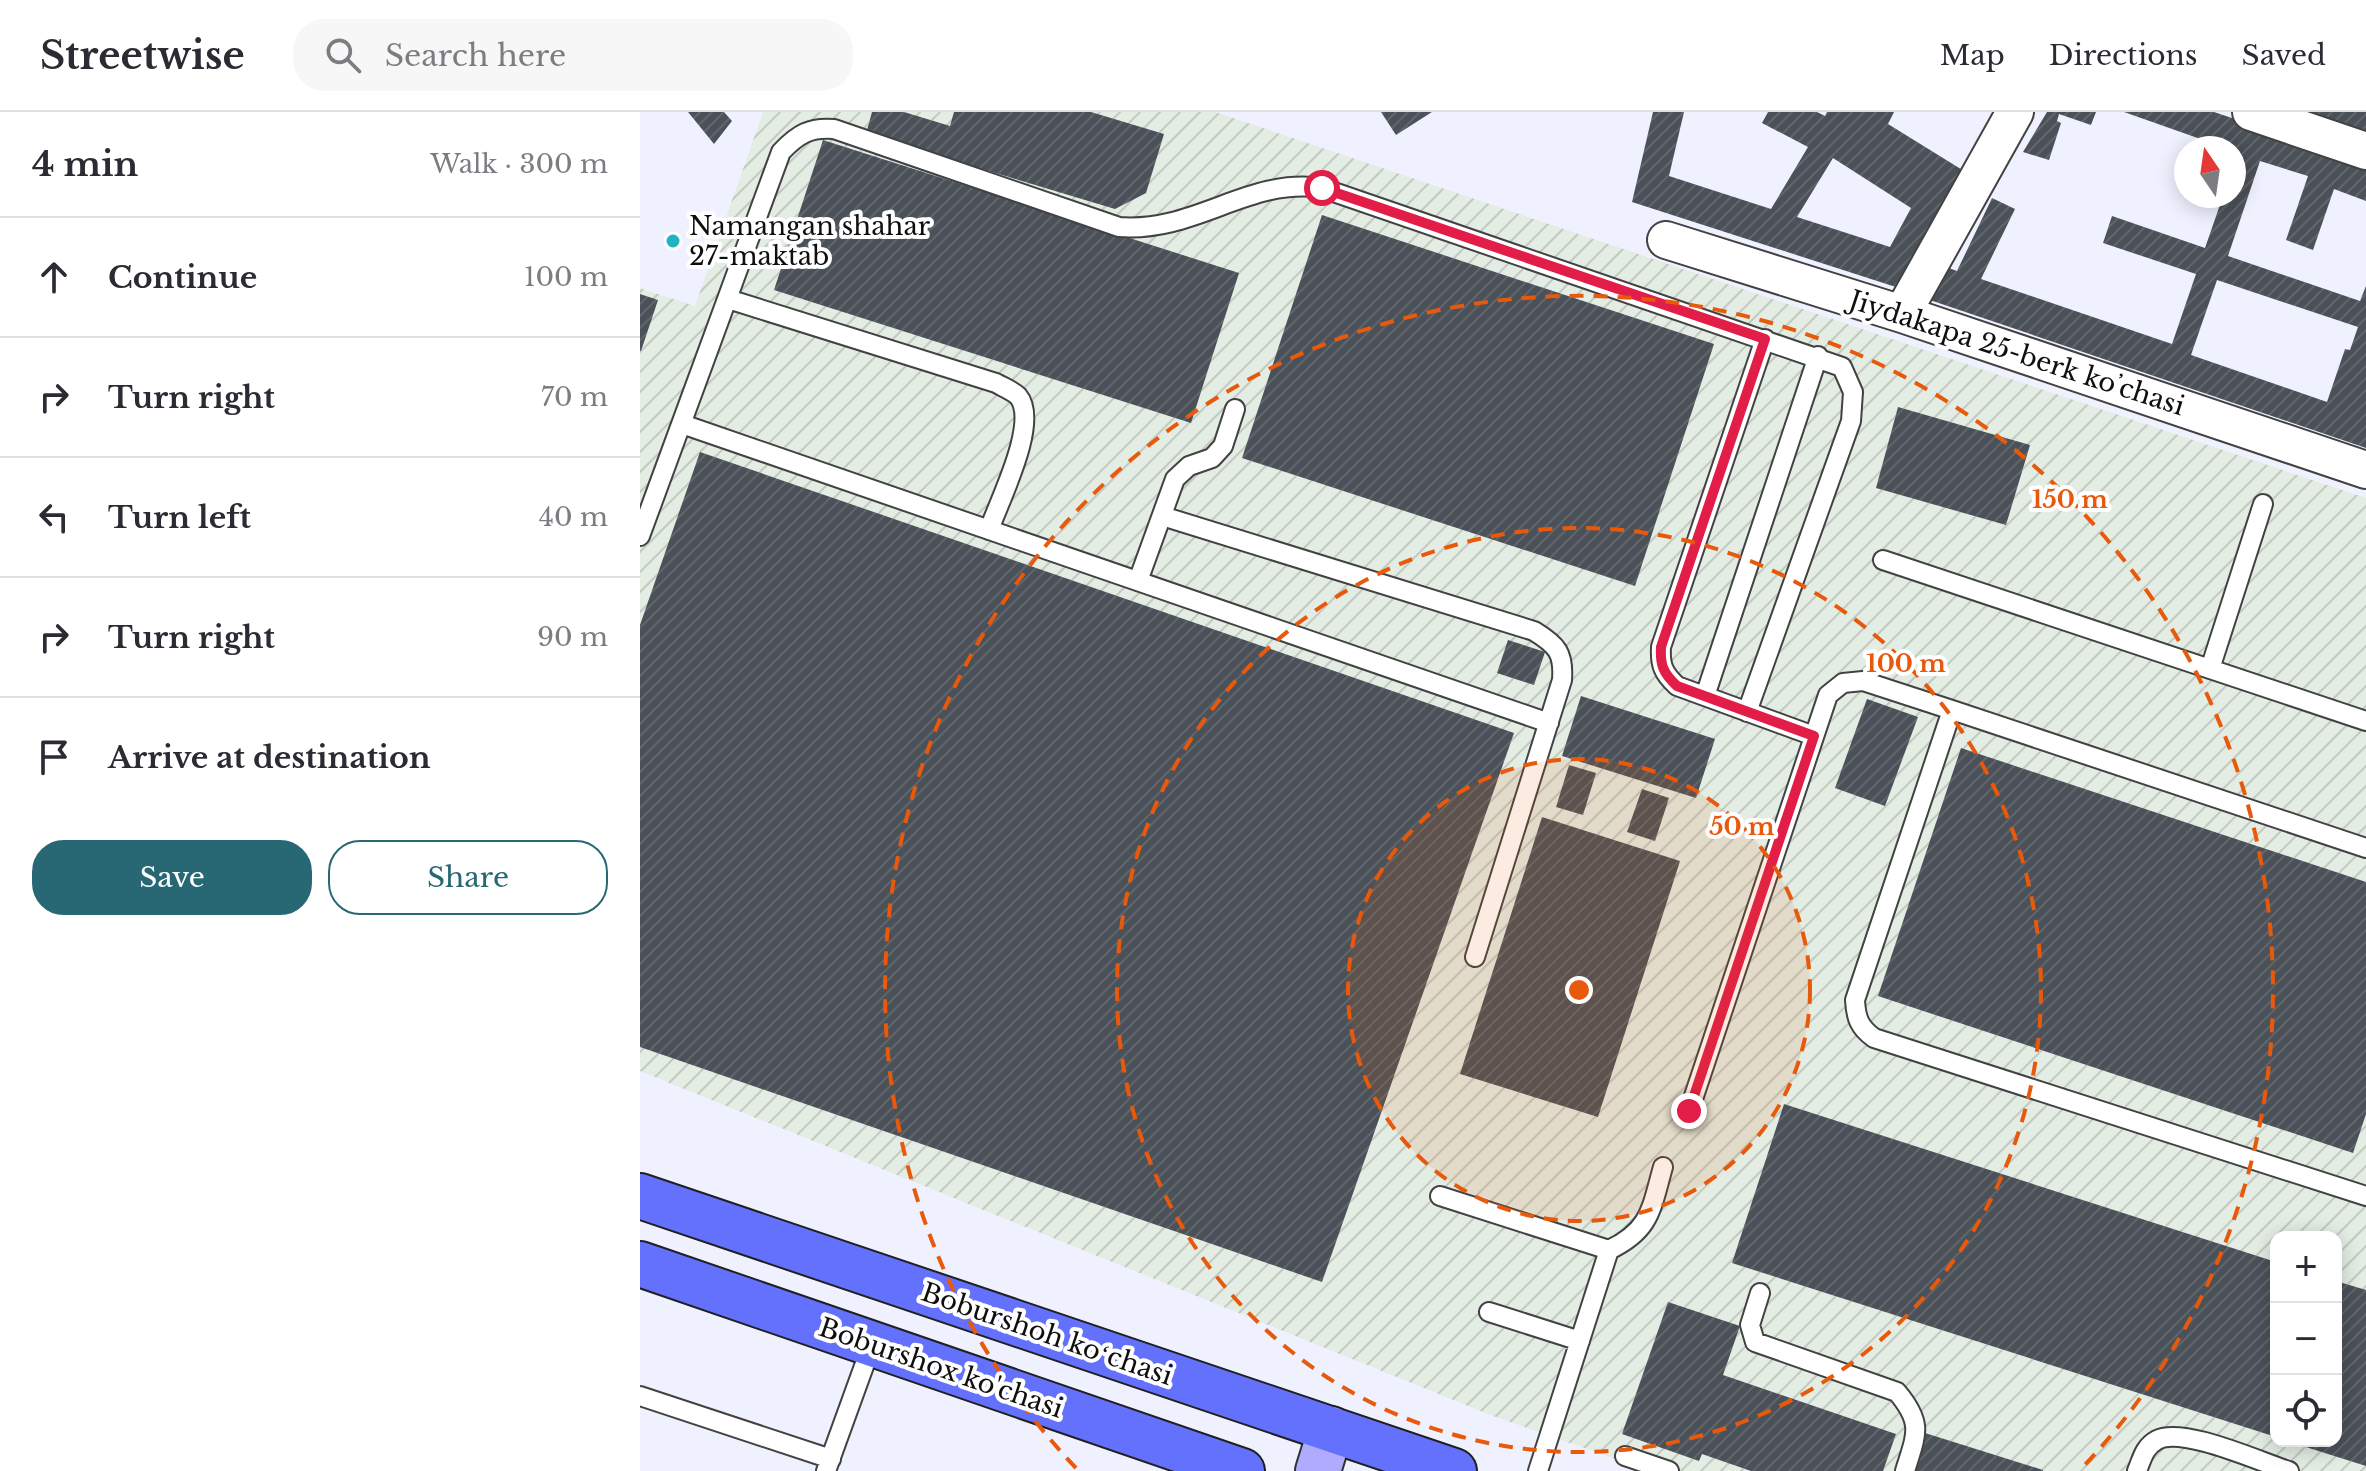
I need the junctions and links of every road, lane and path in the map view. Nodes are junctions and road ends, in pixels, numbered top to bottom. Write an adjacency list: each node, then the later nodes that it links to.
1 (2015, 112): 6 (street)
2 (2251, 112): 3 (street)
3 (2366, 151)
4 (1666, 240): 6 (street, Jiydakapa 25-berk koʼchasi)
5 (728, 299): 7 (lane); 10 (lane); 14 (lane)
6 (1902, 314): 11 (street, Jiydakapa 25-berk koʼchasi)
7 (1765, 339): 8 (lane); 19 (lane)
8 (1818, 356): 19 (lane); 21 (lane)
9 (1235, 409): 13 (lane)
10 (682, 424): 14 (lane); 15 (lane)
11 (2366, 470)
12 (2263, 504): 18 (lane)
13 (1162, 516): 17 (lane); 23 (lane)
14 (989, 530): 17 (lane)
15 (640, 536)
16 (1883, 560): 18 (lane)
17 (1138, 581): 23 (lane)
18 (2210, 669): 22 (lane)
19 (1705, 696): 21 (lane)
20 (1952, 710): 24 (lane); 25 (lane); 31 (lane)
21 (1747, 712): 24 (lane)
22 (2366, 721)
23 (1549, 723): 26 (lane)
24 (1814, 736): 27 (lane)
25 (2366, 848)
26 (1475, 957)
27 (1689, 1111)
28 (1663, 1167): 32 (lane)
29 (640, 1196): 39 (main road, Boburshoh koʻchasi)
30 (1440, 1196): 32 (lane)
31 (2366, 1196)
32 (1609, 1250): 36 (lane)
33 (640, 1264): 37 (main road, Boburshox ko'chasi)
34 (1760, 1293): 47 (lane)
35 (1489, 1312): 36 (lane)
36 (1580, 1341): 45 (lane)
37 (872, 1344): 41 (lane); 42 (main road, Boburshox ko'chasi)
38 (640, 1396): 41 (lane)
39 (1331, 1429): 43 (main road); 44 (main road, Boburshoh koʻchasi)
40 (1625, 1456): 46 (lane)
41 (828, 1465)
42 (1242, 1471)
43 (1318, 1471)
44 (1454, 1471)
45 (1538, 1471)
46 (1669, 1471)
47 (1905, 1471)
48 (2137, 1471): 49 (lane)
49 (2289, 1471)

